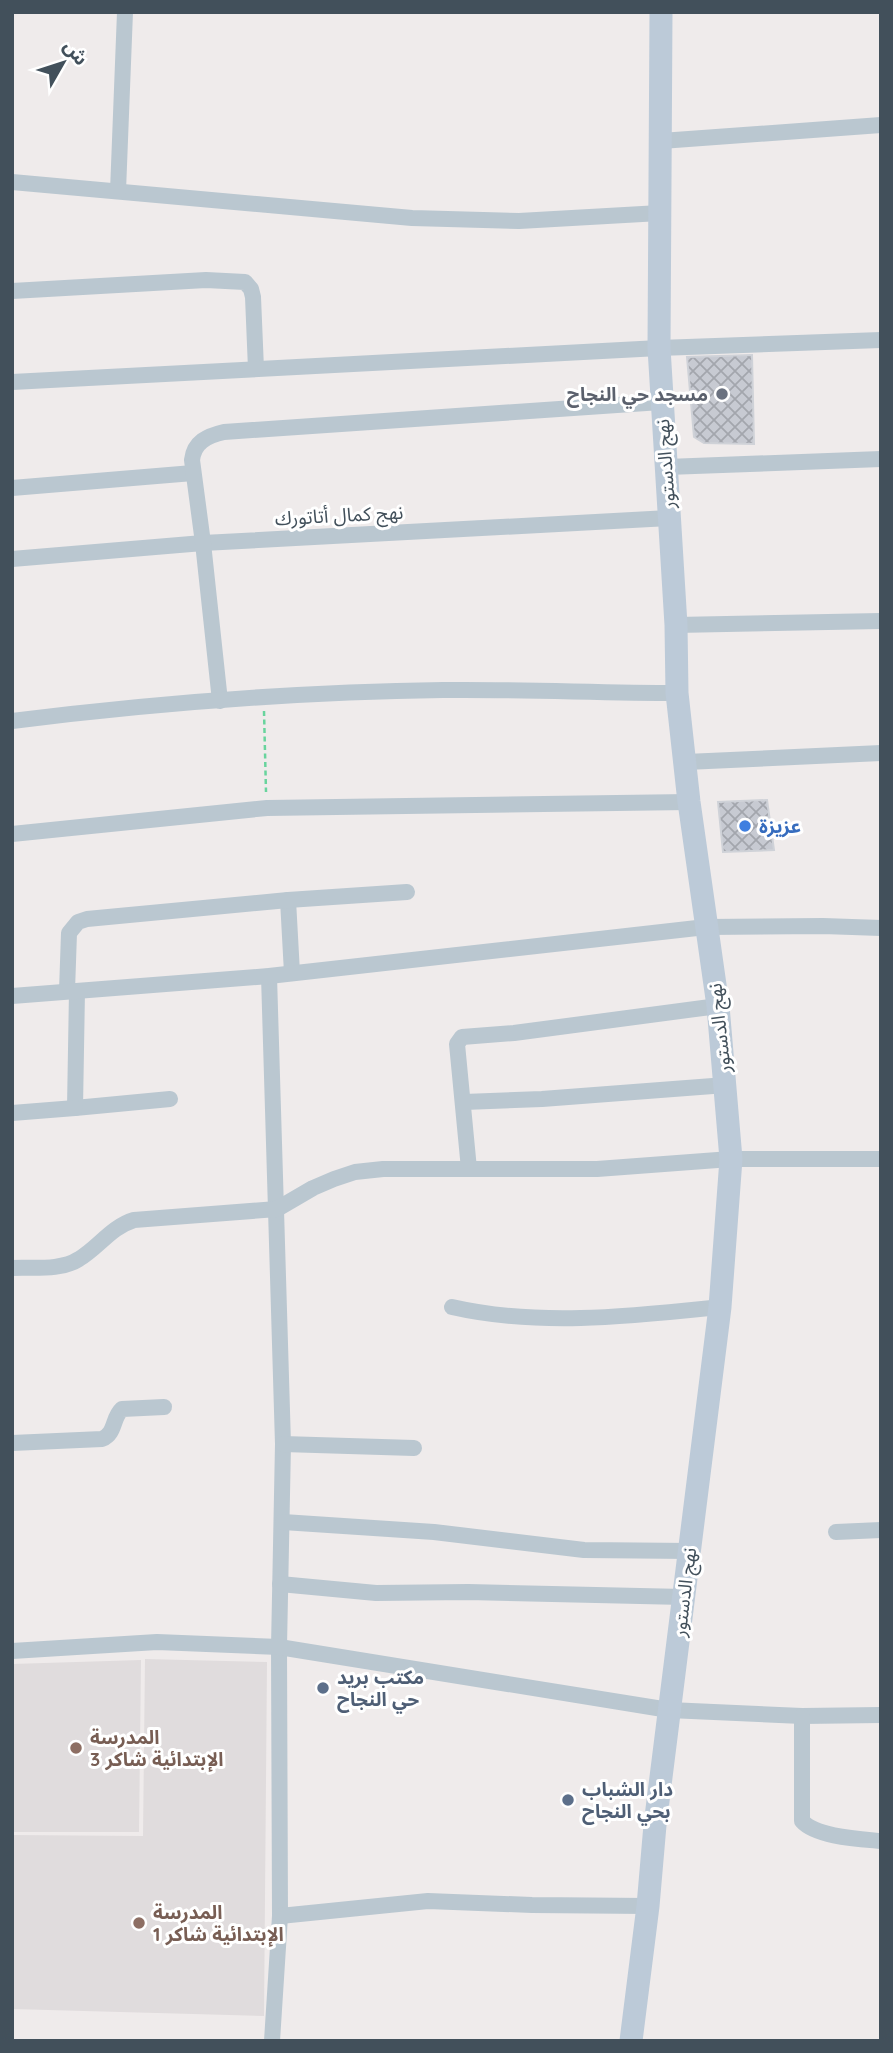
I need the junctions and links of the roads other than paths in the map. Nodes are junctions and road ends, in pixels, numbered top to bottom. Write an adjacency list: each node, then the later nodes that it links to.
1 (125, 12): 6 (street)
2 (661, 12): 4 (street, نهج الدستور)
3 (881, 125): 4 (street)
4 (661, 141): 7 (street, نهج الدستور)
5 (12, 182): 6 (street)
6 (118, 191): 7 (street)
7 (660, 213): 10 (street, نهج الدستور)
8 (12, 291): 11 (street)
9 (881, 340): 10 (street)
10 (659, 348): 11 (street); 13 (street, نهج الدستور)
11 (256, 369): 12 (street)
12 (12, 382)
13 (661, 402): 15 (street, نهج الدستور); 16 (street)
14 (881, 459): 15 (street)
15 (667, 467): 18 (street, نهج الدستور)
16 (194, 473): 17 (street); 19 (street)
17 (12, 488)
18 (669, 518): 19 (street, نهج كمال أتاتورك); 22 (street, نهج الدستور)
19 (203, 543): 20 (street, نهج كمال أتاتورك); 24 (street)
20 (12, 559)
21 (881, 621): 22 (street)
22 (676, 625): 23 (street, نهج الدستور)
23 (677, 693): 24 (street); 27 (street, نهج الدستور)
24 (220, 701): 25 (street)
25 (12, 722)
26 (881, 753): 27 (street)
27 (686, 762): 28 (street, نهج الدستور)
28 (689, 802): 29 (street); 32 (street, نهج الدستور)
29 (12, 834)
30 (407, 892): 31 (street)
31 (288, 900): 34 (street); 36 (street)
32 (706, 927): 33 (street); 34 (street); 38 (street, نهج الدستور)
33 (881, 928)
34 (292, 973): 35 (street)
35 (269, 976): 36 (street); 47 (street)
36 (72, 991): 37 (street); 42 (street)
37 (12, 996)
38 (718, 1006): 39 (street, نهج الدستور); 41 (street)
39 (726, 1085): 41 (street); 45 (street, نهج الدستور)
40 (170, 1098): 42 (street)
41 (464, 1102): 46 (street)
42 (75, 1108): 43 (street)
43 (12, 1113)
44 (881, 1159): 45 (street)
45 (732, 1160): 46 (street); 50 (street, نهج الدستور)
46 (468, 1169): 47 (street)
47 (277, 1209): 48 (street); 53 (street)
48 (12, 1268)
49 (452, 1307): 50 (street)
50 (720, 1307): 58 (street, نهج الدستور)
51 (164, 1407): 52 (street)
52 (12, 1443)
53 (283, 1444): 54 (street); 55 (street)
54 (414, 1448)
55 (283, 1522): 58 (street); 59 (street)
56 (881, 1530): 57 (street)
57 (836, 1532)
58 (690, 1551): 60 (street, نهج الدستور)
59 (280, 1584): 60 (street); 61 (street)
60 (684, 1597): 63 (street, نهج الدستور)
61 (279, 1647): 62 (street); 63 (street); 68 (street)
62 (12, 1651)
63 (669, 1710): 65 (street); 67 (street, نهج الدستور)
64 (881, 1715): 65 (street)
65 (802, 1716): 66 (street)
66 (881, 1841)
67 (648, 1906): 68 (street); 70 (street, نهج الدستور)
68 (280, 1916): 69 (street)
69 (272, 2041)
70 (631, 2041)

